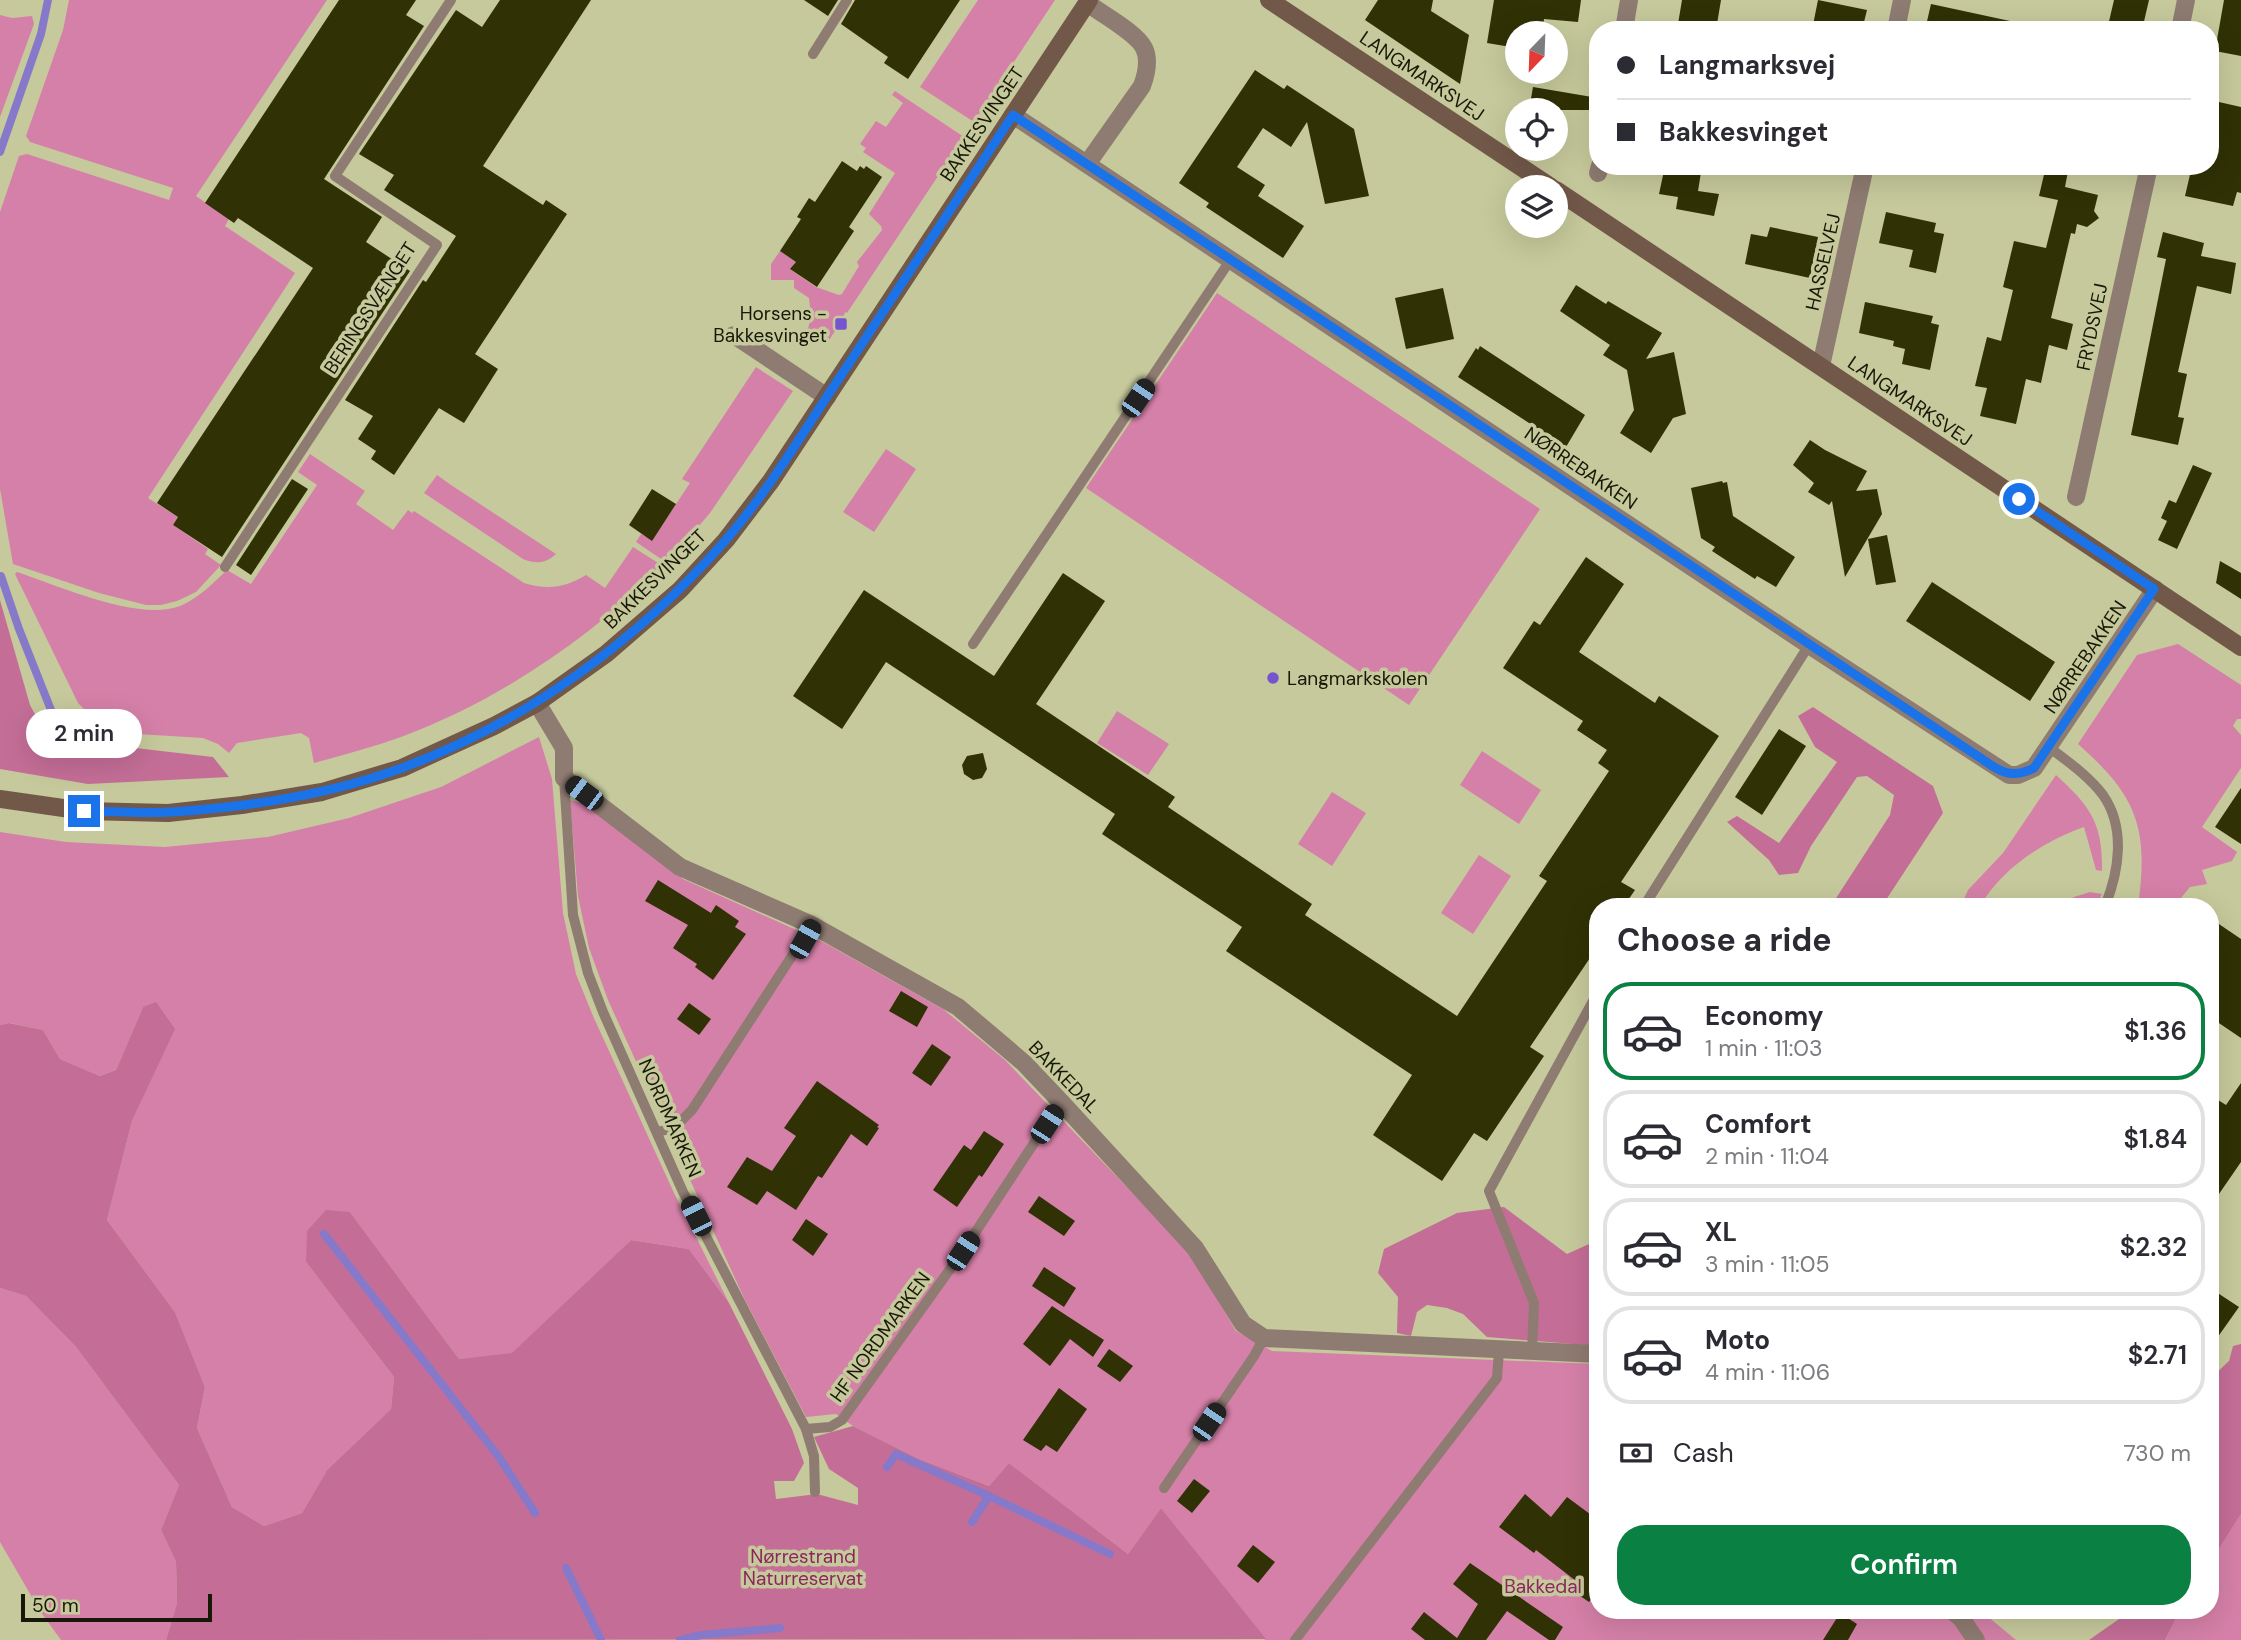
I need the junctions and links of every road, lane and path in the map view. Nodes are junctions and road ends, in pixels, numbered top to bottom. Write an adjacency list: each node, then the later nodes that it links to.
1 (451, 0): 23 (lane, BERINGSVÆNGET)
2 (847, 0): 11 (lane)
3 (1269, 0): 14 (street, LANGMARKSVEJ)
4 (1629, 0): 8 (street)
5 (1902, 0): 9 (street)
6 (2186, 0): 10 (street)
7 (1088, 2): 12 (street, BAKKESVINGET); 13 (street)
8 (1626, 21)
9 (1898, 21)
10 (2182, 21)
11 (813, 54)
12 (1013, 115): 13 (street, NØRREBAKKEN); 21 (street, BAKKESVINGET)
13 (1087, 164): 18 (street, NØRREBAKKEN)
14 (1533, 175)
15 (1863, 175): 20 (street, HASSELVEJ)
16 (2147, 175): 22 (street, FRYDSVEJ)
17 (1568, 198): 20 (street, LANGMARKSVEJ)
18 (1231, 259): 25 (lane); 26 (street, NØRREBAKKEN)
19 (734, 335): 21 (street)
20 (1821, 366): 24 (street, LANGMARKSVEJ)
21 (827, 397): 28 (street, BAKKESVINGET)
22 (2076, 497)
23 (225, 567)
24 (2154, 589): 27 (street, LANGMARKSVEJ); 29 (street, NØRREBAKKEN)
25 (973, 644)
26 (1809, 645): 29 (street, NØRREBAKKEN); 32 (lane)
27 (2241, 647)
28 (537, 703): 30 (street); 31 (street, BAKKESVINGET)
29 (2049, 747): 33 (lane)
30 (564, 778): 34 (street, BAKKEDAL); 37 (lane, NORDMARKEN)
31 (0, 799)
32 (1649, 898)
33 (2108, 898)
34 (812, 925): 36 (street, BAKKEDAL); 37 (lane)
35 (1589, 1008): 40 (lane)
36 (1061, 1102): 38 (street, BAKKEDAL); 42 (lane, HF NORDMARKEN)
37 (657, 1132): 42 (lane, NORDMARKEN)
38 (1264, 1338): 39 (street); 43 (lane)
39 (1499, 1351): 40 (street); 46 (lane)
40 (1532, 1352): 41 (street)
41 (1589, 1354)
42 (806, 1429): 44 (lane, NORDMARKEN)
43 (1164, 1488)
44 (815, 1492)
45 (1962, 1619): 47 (street)
46 (1295, 1640)
47 (1976, 1640)

